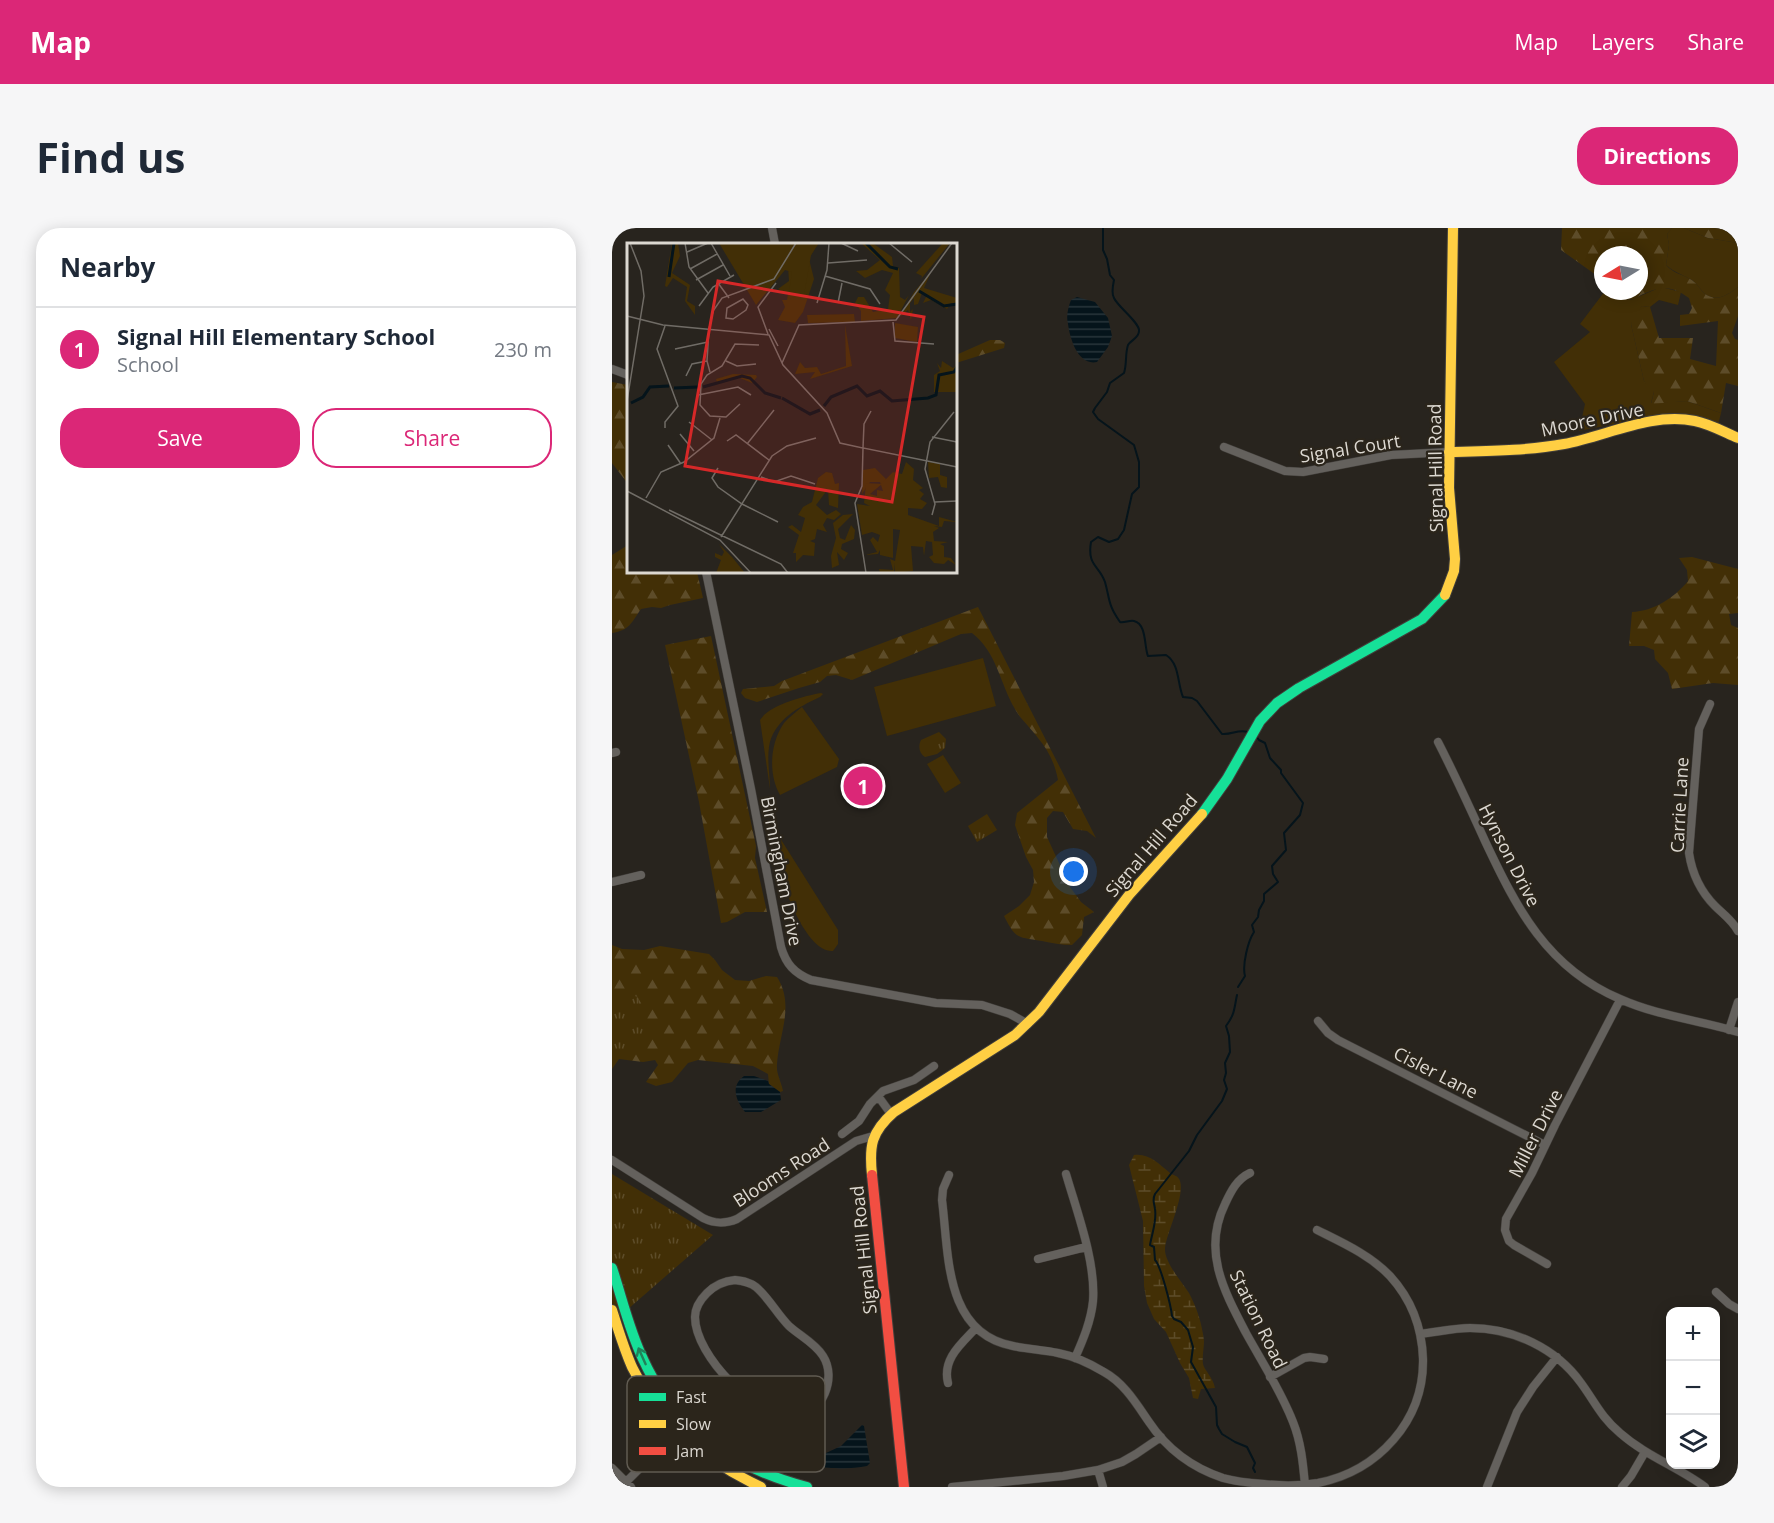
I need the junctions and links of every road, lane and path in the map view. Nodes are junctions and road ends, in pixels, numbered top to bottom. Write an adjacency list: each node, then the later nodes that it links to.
1 (772, 228): 3 (street)
2 (1453, 228): 8 (main road, Signal Hill Road)
3 (775, 243)
4 (612, 369): 5 (street)
5 (627, 375)
6 (1738, 438): 8 (main road, Moore Drive)
7 (1224, 447): 8 (street, Signal Court)
8 (1449, 452): 18 (main road, Signal Hill Road)
9 (706, 573): 18 (street, Birmingham Drive)
10 (1710, 704): 14 (street, Carrie Lane)
11 (1438, 742): 15 (street, Hynson Drive)
12 (641, 875): 13 (street)
13 (612, 882)
14 (1738, 931)
15 (1620, 999): 19 (street, Hynson Drive); 26 (street, Miller Drive)
16 (1738, 1002): 19 (street)
17 (1318, 1020): 26 (street, Cisler Lane)
18 (1028, 1023): 23 (main road, Signal Hill Road)
19 (1729, 1029): 20 (street, Hynson Drive)
20 (1738, 1032)
21 (934, 1066): 22 (street)
22 (878, 1096): 23 (street); 24 (street)
23 (891, 1114): 25 (main road, Signal Hill Road)
24 (842, 1134)
25 (873, 1136): 27 (street, Blooms Road); 62 (main road, Signal Hill Road)
26 (1545, 1144): 34 (street, Miller Drive)
27 (612, 1160)
28 (1250, 1173): 47 (street, Station Road)
29 (1066, 1174): 32 (street)
30 (949, 1175): 39 (street)
31 (1317, 1230): 40 (street)
32 (1086, 1247): 33 (street); 42 (street)
33 (1038, 1259)
34 (1547, 1264)
35 (612, 1268): 45 (main road, one-way to 35)
36 (1716, 1292): 37 (street)
37 (1738, 1309)
38 (612, 1310): 44 (main road)
39 (976, 1328): 42 (street); 48 (street)
40 (1420, 1334): 41 (street); 59 (street)
41 (1557, 1357): 51 (street); 65 (street)
42 (1075, 1358): 50 (street)
43 (1324, 1359): 47 (street)
44 (638, 1376)
45 (652, 1376)
46 (726, 1376): 49 (street)
47 (1270, 1377): 59 (street, Station Road)
48 (948, 1383)
49 (825, 1395)
50 (1161, 1437): 53 (street); 59 (street)
51 (1645, 1452): 66 (street); 67 (street)
52 (612, 1468): 57 (street)
53 (1098, 1470): 58 (street); 64 (street)
54 (639, 1472): 57 (street)
55 (732, 1472): 60 (main road)
56 (759, 1472): 61 (main road)
57 (628, 1484)
58 (984, 1485): 63 (street)
59 (1305, 1485)
60 (761, 1487)
61 (807, 1487)
62 (904, 1487)
63 (952, 1487)
64 (1103, 1487)
65 (1487, 1487)
66 (1622, 1487)
67 (1705, 1487)

